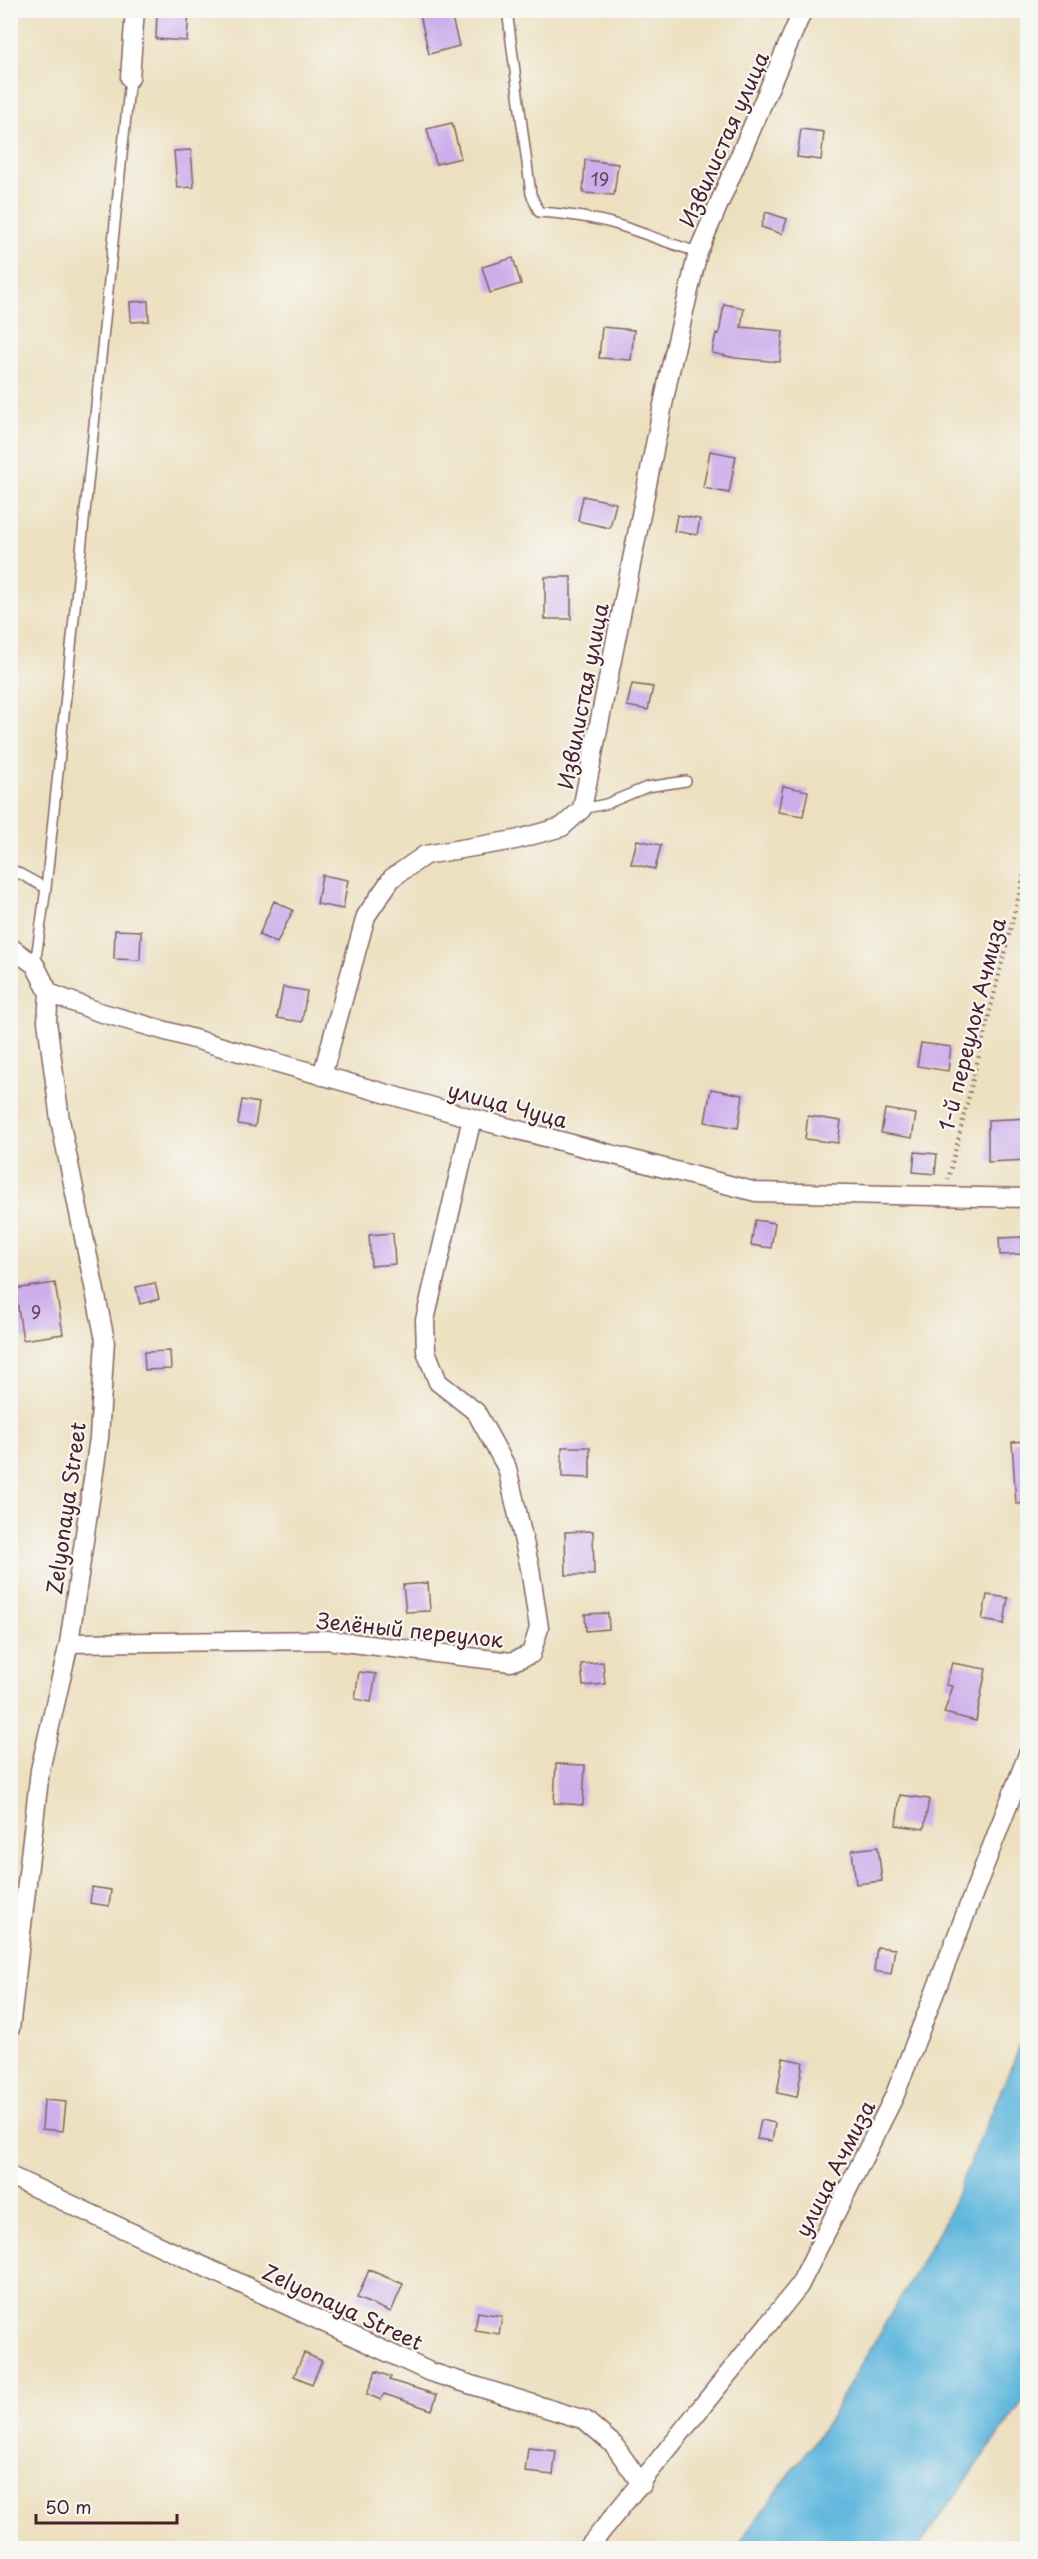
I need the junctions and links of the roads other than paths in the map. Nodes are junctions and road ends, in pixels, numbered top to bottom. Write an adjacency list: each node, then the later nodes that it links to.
1 (135, 10): 4 (street)
2 (507, 10): 5 (lane, Извилистая улица)
3 (803, 10): 5 (street, Извилистая улица)
4 (130, 78): 9 (lane)
5 (698, 252): 7 (street, Извилистая улица)
6 (686, 781): 7 (lane)
7 (582, 809): 13 (street, Извилистая улица)
8 (10, 866): 9 (lane)
9 (46, 888): 11 (lane)
10 (10, 947): 11 (street)
11 (35, 965): 12 (street)
12 (49, 993): 13 (street, улица Чуца); 16 (street, Zelyonaya Street)
13 (322, 1076): 14 (street, улица Чуца)
14 (472, 1118): 15 (street, улица Чуца); 16 (street, Зелёный переулок)
15 (1028, 1198)
16 (69, 1643): 18 (street, Zelyonaya Street)
17 (1028, 1754): 20 (street, улица Ачмиза)
18 (10, 2029)
19 (10, 2176): 20 (street, Zelyonaya Street)
20 (642, 2485): 21 (street, улица Ачмиза)
21 (588, 2548)

